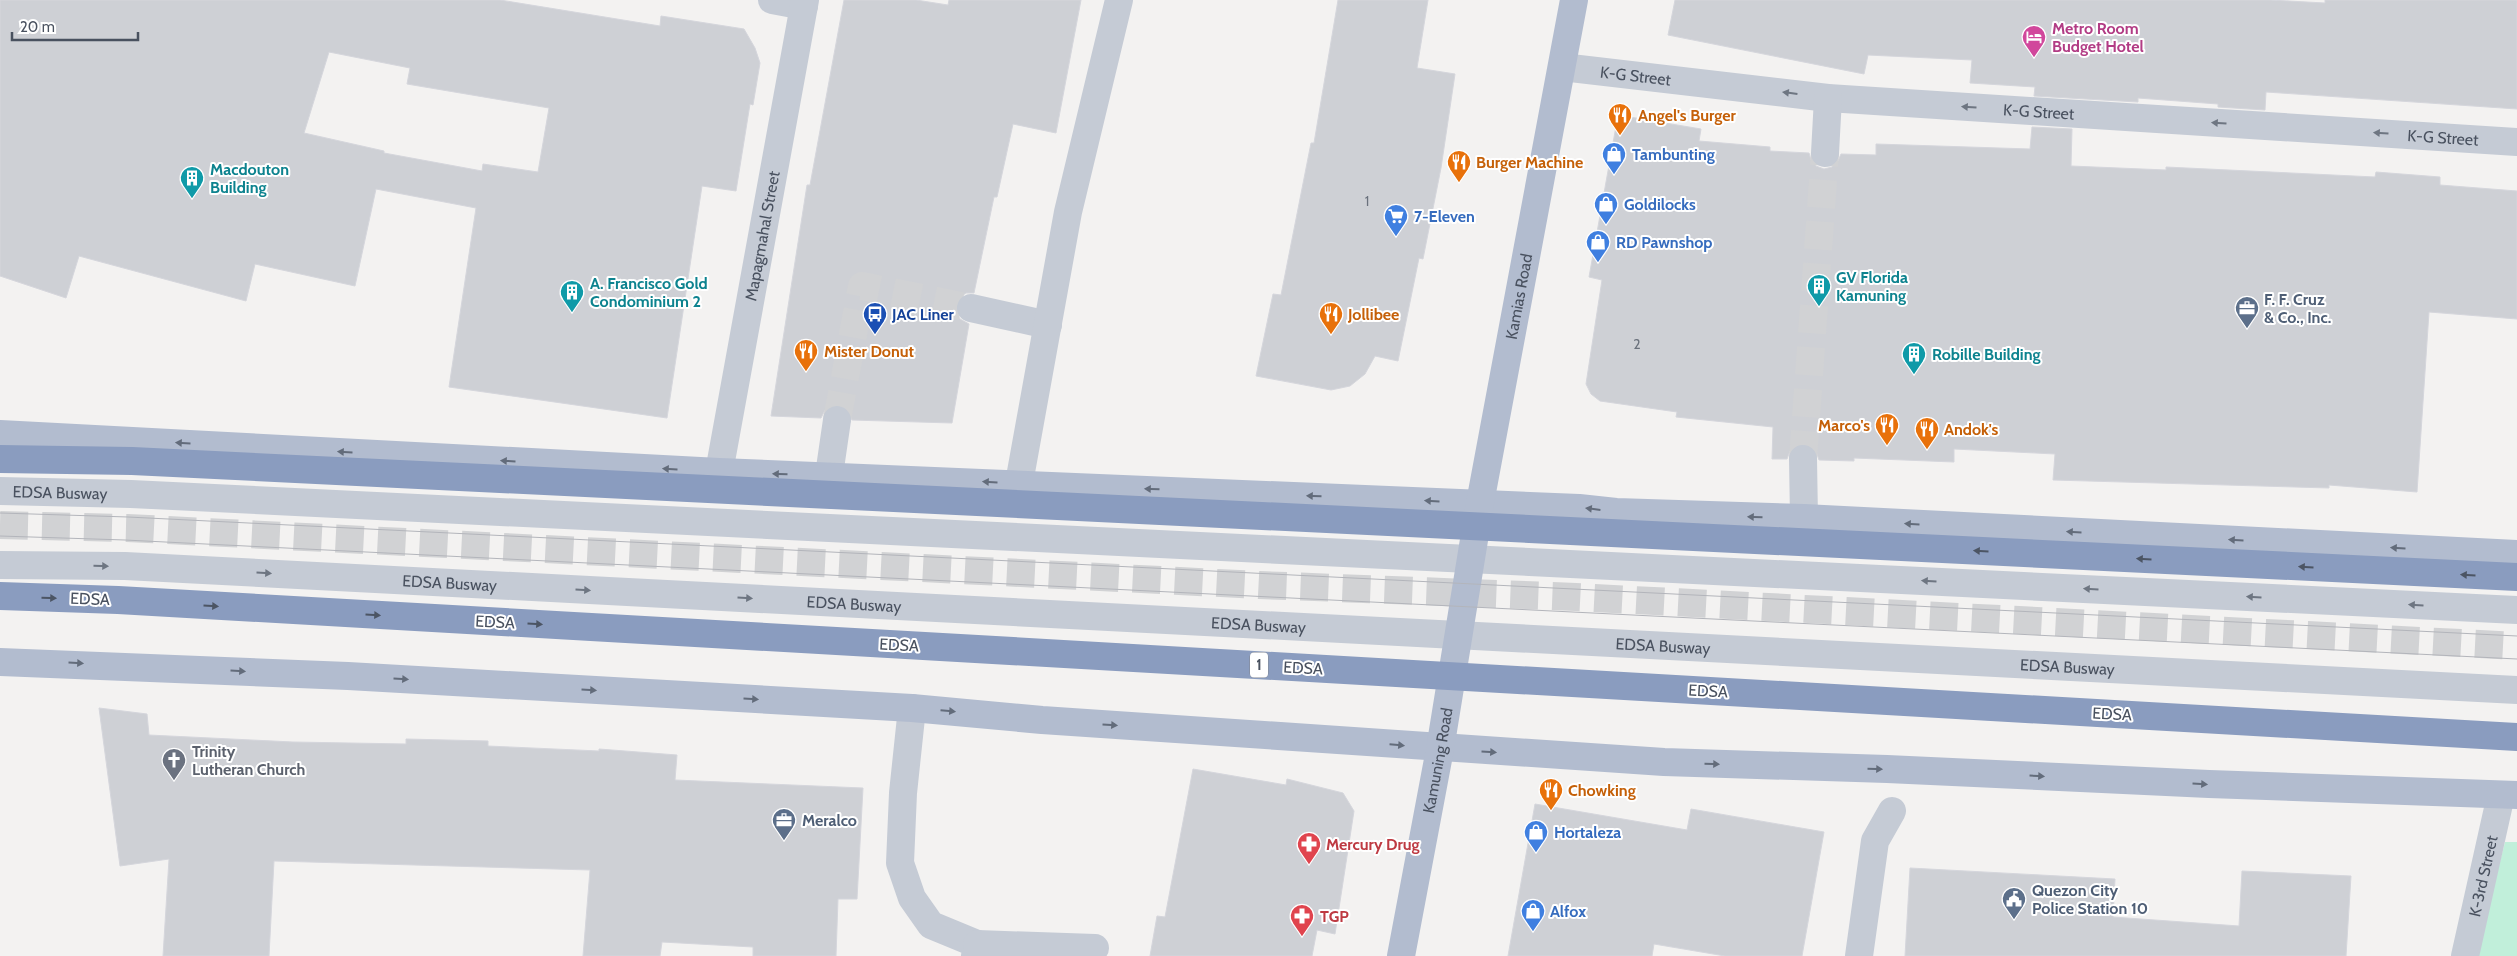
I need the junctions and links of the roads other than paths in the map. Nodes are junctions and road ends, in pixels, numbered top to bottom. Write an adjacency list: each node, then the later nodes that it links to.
1 (772, 0): 4 (street)
2 (1118, 0): 10 (street)
3 (1574, 0): 5 (main road, Kamias Road)
4 (804, 3): 15 (street, Mapagmahal Street)
5 (1562, 67): 6 (street, K-G Street, one-way to 5); 19 (main road, Kamias Road)
6 (1828, 98): 7 (street, K-G Street, one-way to 6); 8 (street)
7 (2517, 142)
8 (1825, 153)
9 (971, 308): 10 (street)
10 (1048, 325): 17 (street)
11 (837, 420): 16 (street)
12 (0, 434): 15 (main road, one-way to 12)
13 (0, 459): 23 (highway, one-way to 13)
14 (1803, 459): 20 (street)
15 (719, 472): 16 (main road, one-way to 15)
16 (829, 475): 17 (main road, one-way to 16)
17 (1019, 484): 19 (main road, one-way to 17)
18 (0, 491): 26 (street, EDSA Busway, one-way to 18)
19 (1480, 504): 20 (main road, one-way to 19); 24 (main road, Kamias Road)
20 (1804, 518): 21 (main road, one-way to 20)
21 (2517, 554)
22 (0, 565): 30 (street, EDSA Busway, one-way to 30)
23 (2517, 577)
24 (1466, 594): 33 (main road, Kamuning Road)
25 (0, 596): 32 (highway, EDSA / 1, one-way to 32)
26 (2517, 610)
27 (27, 661): 28 (main road); 29 (main road); 31 (main road, one-way to 31)
28 (0, 662)
29 (0, 669)
30 (2517, 690)
31 (912, 708): 33 (main road, one-way to 33); 37 (street)
32 (2517, 737)
33 (1440, 748): 34 (main road, one-way to 34); 38 (main road, Kamuning Road)
34 (2509, 795): 40 (street, K-3rd Street)
35 (1892, 811): 39 (street)
36 (1095, 948): 37 (street)
37 (976, 950)
38 (1402, 956)
39 (1859, 956)
40 (2464, 956)

